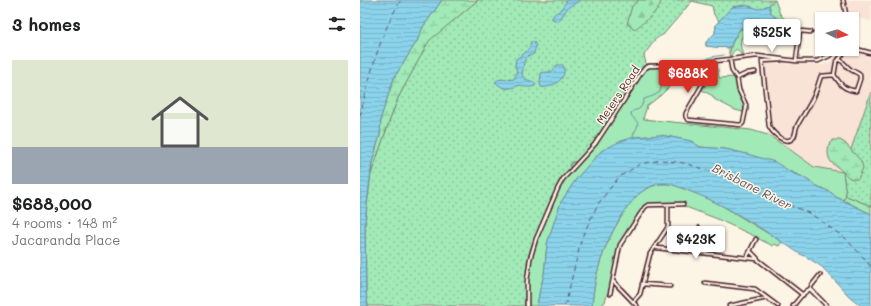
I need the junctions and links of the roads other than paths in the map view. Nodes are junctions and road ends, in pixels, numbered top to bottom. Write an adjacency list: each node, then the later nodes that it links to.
1 (843, 0): 2 (street)
2 (846, 12)
3 (794, 30): 4 (street)
4 (800, 31): 5 (street); 13 (street)
5 (811, 32)
6 (859, 50): 7 (street)
7 (871, 53)
8 (829, 56): 13 (street, Meiers Road)
9 (841, 56): 11 (street)
10 (730, 59): 12 (street, Meiers Road); 16 (street); 39 (street, Meiers Road)
11 (839, 59): 15 (street); 15 (street)
12 (790, 60): 13 (street, Meiers Road); 15 (street)
13 (796, 61)
14 (755, 72): 16 (street)
15 (834, 75)
16 (737, 78): 17 (street)
17 (702, 85)
18 (683, 204): 19 (street)
19 (668, 205): 22 (street); 28 (street)
20 (699, 228): 24 (street)
21 (756, 239): 23 (street)
22 (655, 247): 24 (street); 30 (street)
23 (750, 251): 25 (street); 26 (street)
24 (699, 252): 25 (street)
25 (747, 257): 26 (street)
26 (757, 259): 35 (street)
27 (820, 275): 32 (street)
28 (613, 281): 34 (street); 38 (street)
29 (705, 283): 33 (street)
30 (642, 284): 31 (street); 38 (street)
31 (670, 286)
32 (810, 289): 35 (street); 44 (street)
33 (758, 291): 36 (street); 37 (street)
34 (610, 294)
35 (803, 295): 43 (street)
36 (767, 298): 37 (street); 42 (street)
37 (756, 300): 41 (street)
38 (633, 302): 40 (street)
39 (527, 306)
40 (637, 306)
41 (729, 306)
42 (778, 306)
43 (793, 306)
44 (827, 306)

